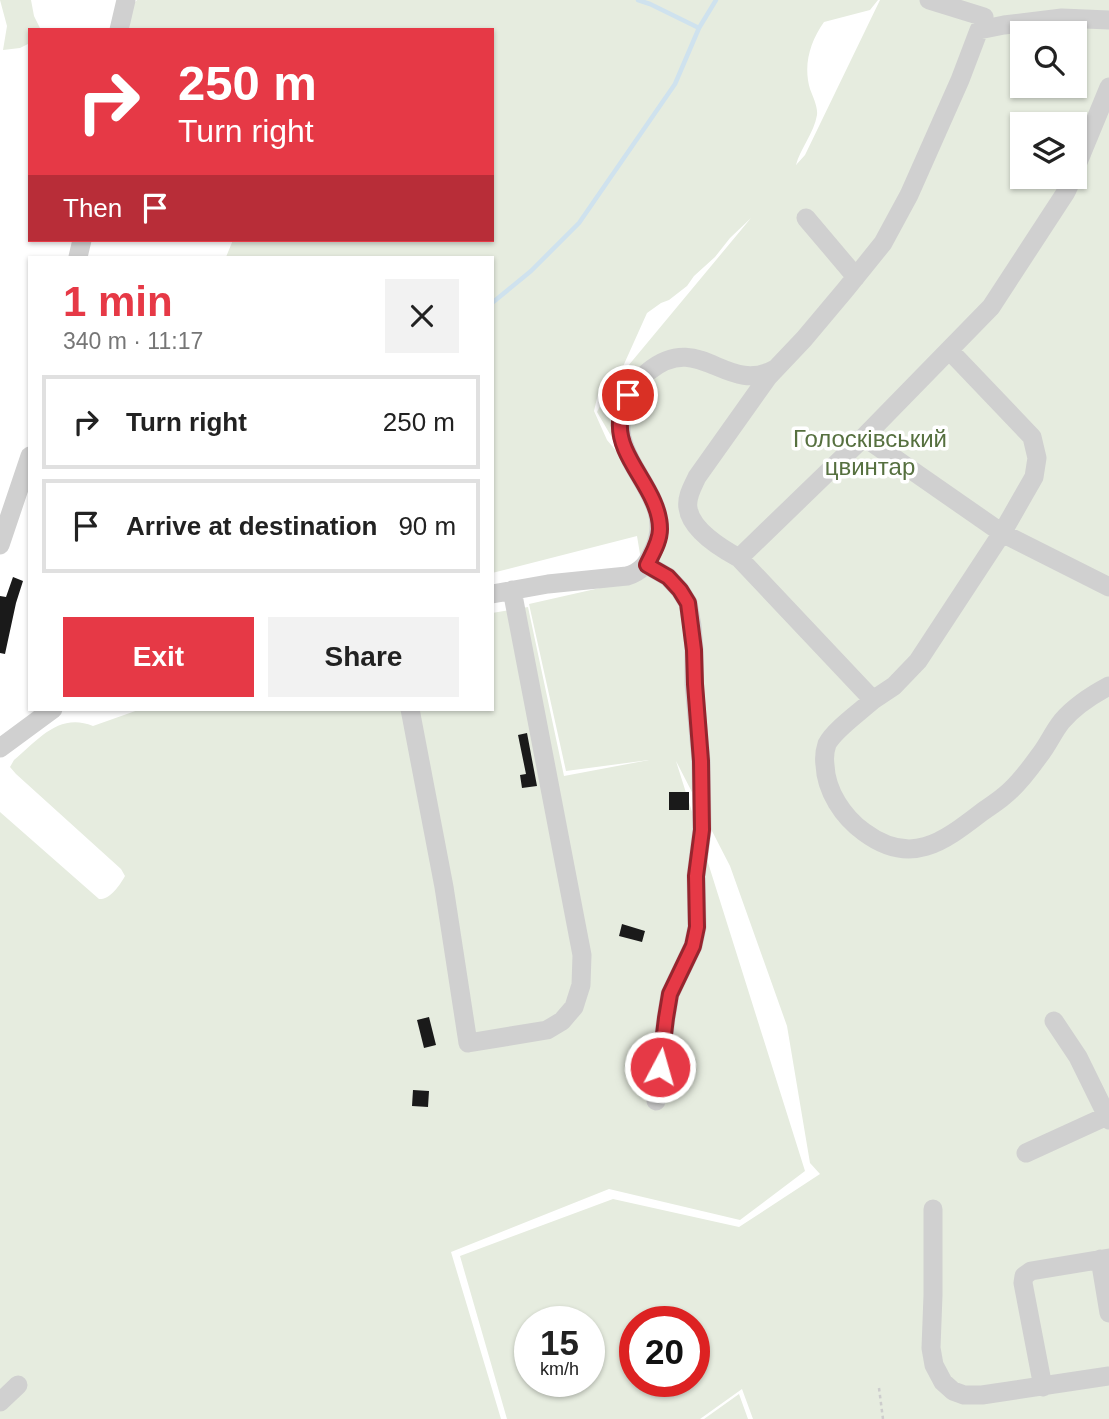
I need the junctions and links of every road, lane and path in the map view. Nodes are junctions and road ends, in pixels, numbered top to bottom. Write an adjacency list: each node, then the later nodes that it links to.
1 (126, 0): 5 (street)
2 (929, 0): 3 (street)
3 (984, 16): 4 (street); 10 (street)
4 (1109, 20)
5 (119, 28)
6 (1109, 87): 7 (street)
7 (1087, 142)
8 (1067, 189): 11 (street)
9 (806, 218): 10 (street)
10 (856, 277): 12 (street)
11 (949, 350): 13 (street); 17 (street)
12 (775, 369): 15 (street); 16 (street)
13 (864, 437): 17 (street); 19 (street)
14 (28, 462): 18 (street)
15 (690, 515): 16 (street); 19 (street)
16 (660, 527): 20 (street)
17 (1002, 533): 21 (street); 25 (street)
18 (0, 545)
19 (739, 558): 25 (street)
20 (647, 565): 22 (street); 30 (street)
21 (1109, 587)
22 (512, 590): 23 (street); 27 (street)
23 (494, 594)
24 (1109, 686): 25 (street)
25 (873, 700)
26 (50, 711): 28 (street)
27 (411, 711)
28 (0, 748)
29 (1054, 1021): 31 (street)
30 (656, 1101)
31 (1108, 1118): 32 (street)
32 (1026, 1153)
33 (933, 1209): 38 (street)
34 (1105, 1259): 35 (street); 38 (street)
35 (1109, 1313)
36 (1109, 1376): 38 (street)
37 (18, 1385): 40 (street)
38 (1042, 1387)
39 (879, 1388): 41 (path)
40 (0, 1402)
41 (883, 1419)

